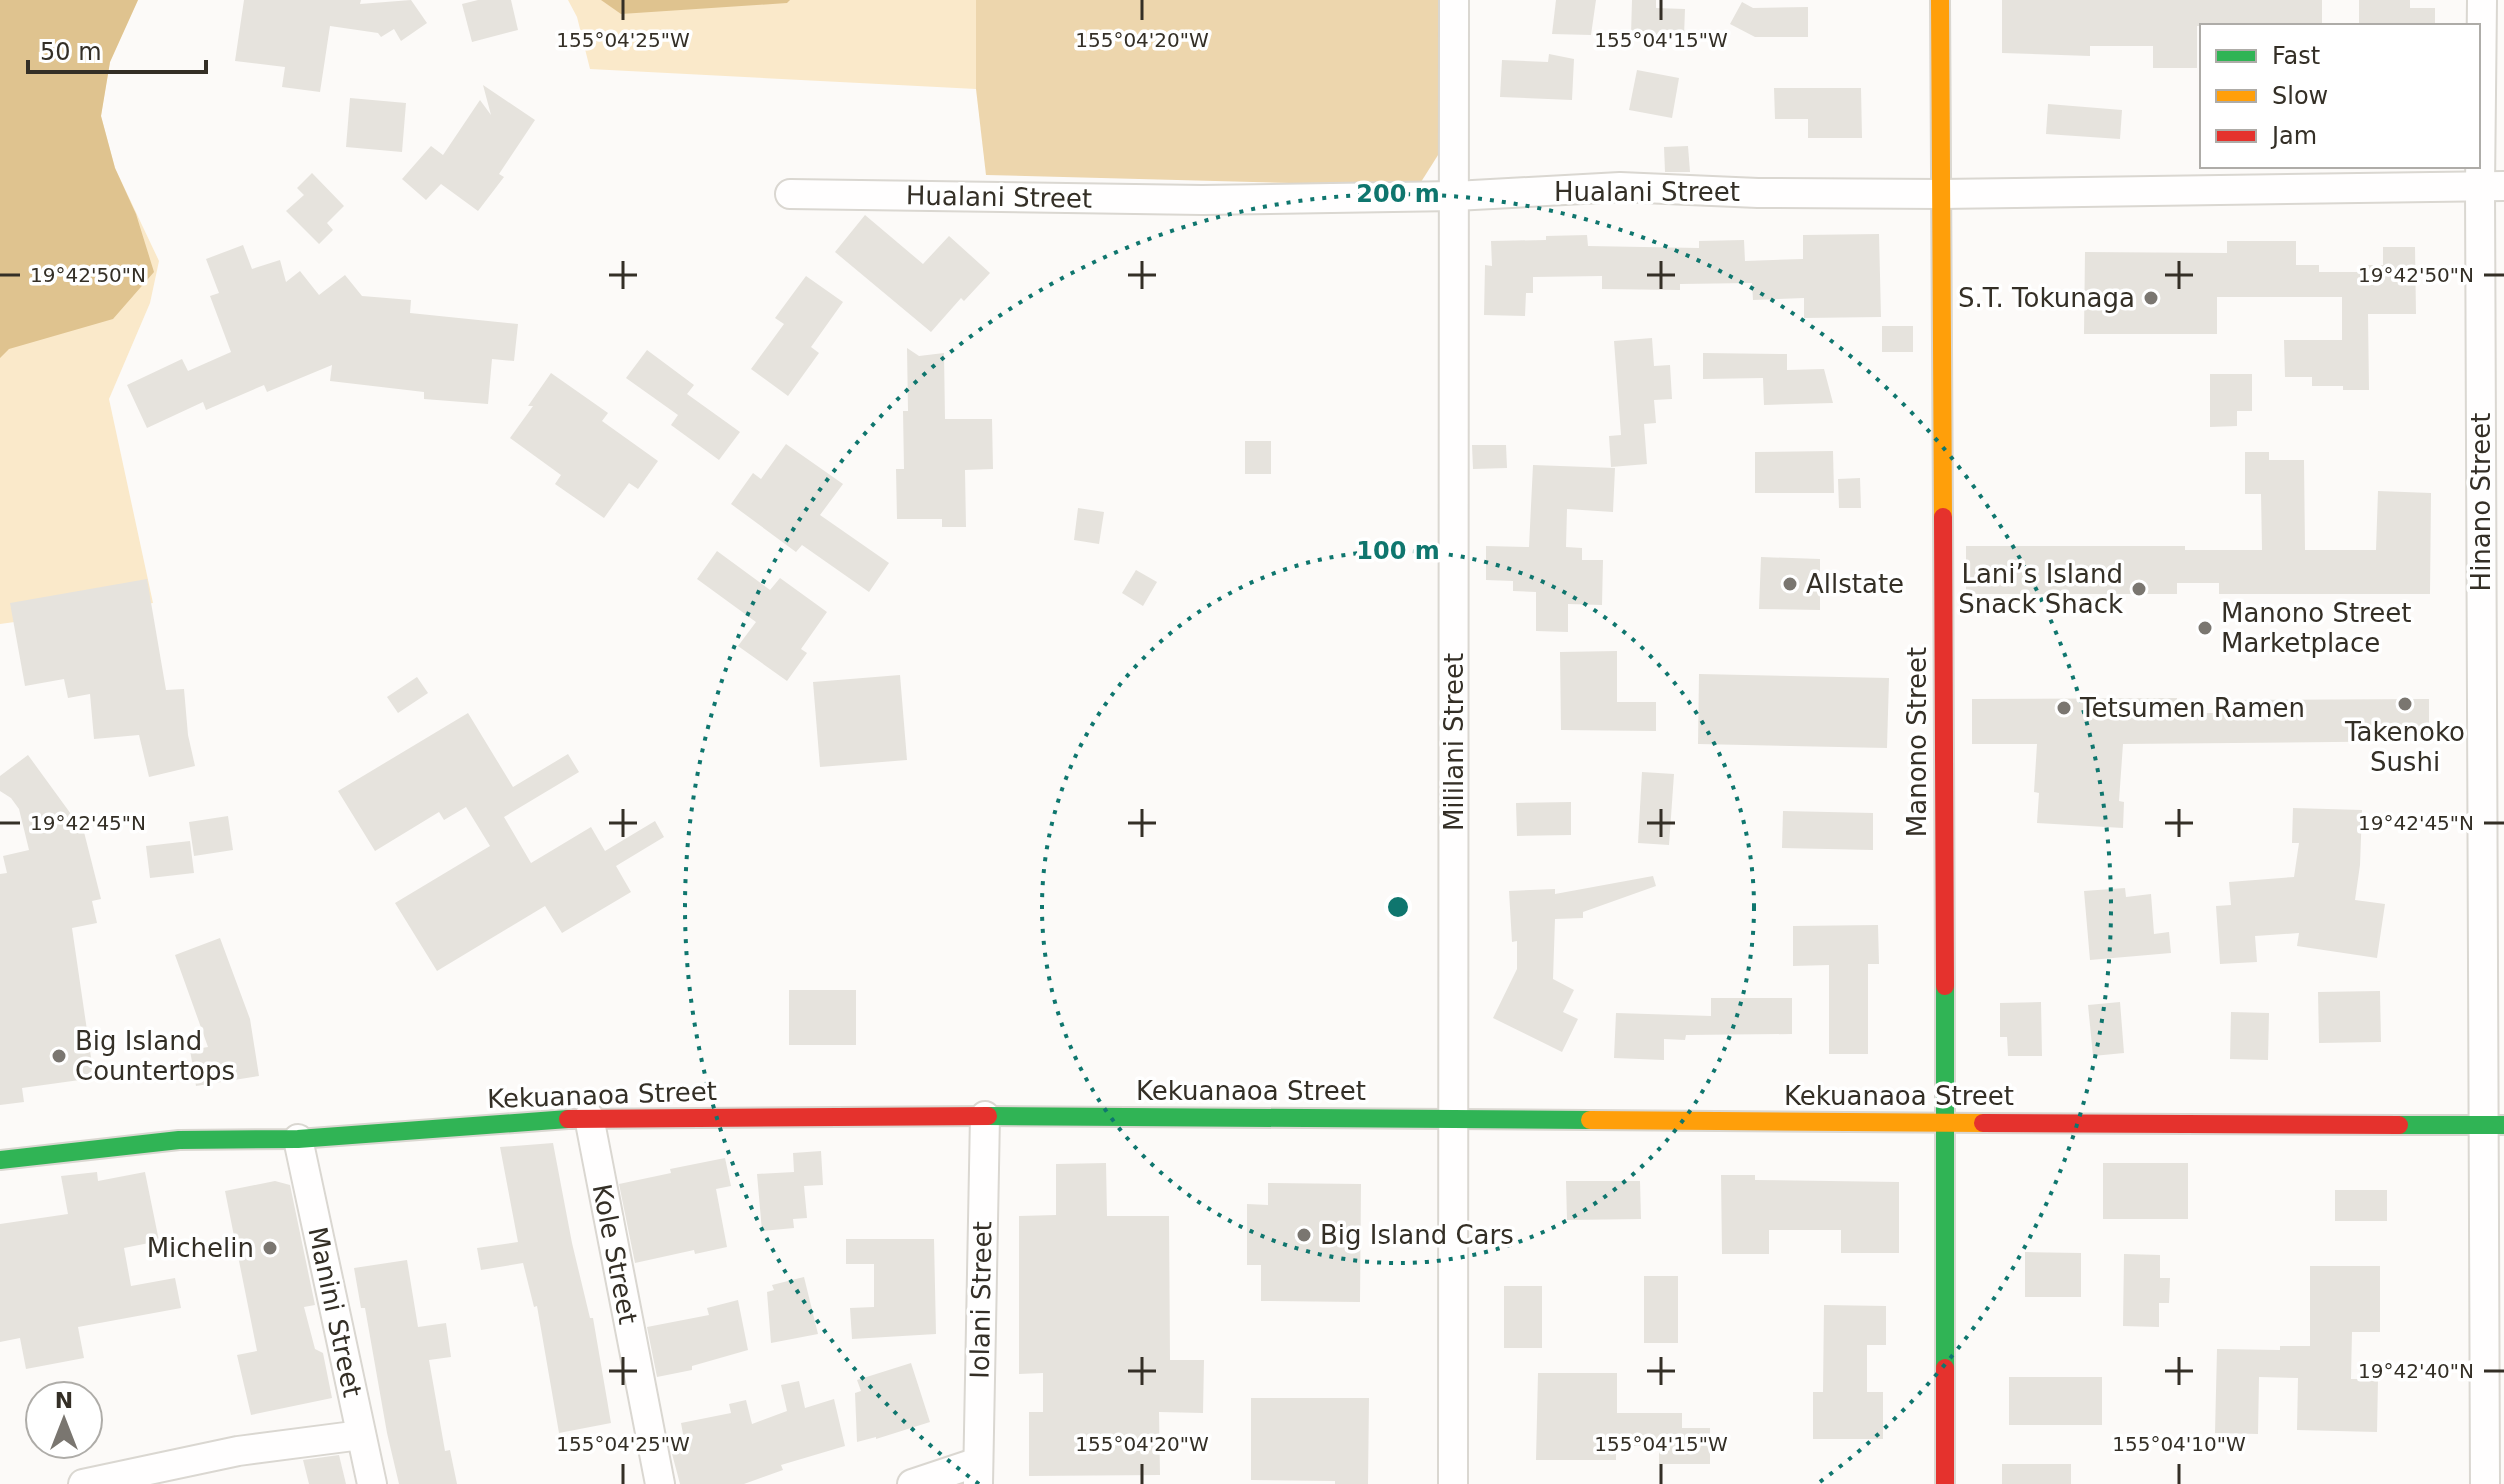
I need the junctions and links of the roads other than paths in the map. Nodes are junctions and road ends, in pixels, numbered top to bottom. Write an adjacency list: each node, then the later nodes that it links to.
1 (1454, 0): 7 (street, Mililani Street)
2 (1940, 0): 6 (street, Manono Street)
3 (2482, 0): 4 (street, Hinano Street)
4 (2492, 186): 6 (street, Hualani Street); 12 (street, Hinano Street)
5 (790, 194): 7 (street, Hualani Street)
6 (1940, 194): 7 (street, Hualani Street); 11 (street, Manono Street)
7 (1455, 196): 10 (street, Mililani Street)
8 (985, 1116): 9 (street, Kekuanaoa Street); 10 (street, Kekuanaoa Street); 16 (street, Iolani Street)
9 (589, 1117): 13 (street, Kekuanaoa Street); 19 (street, Kole Street)
10 (1453, 1118): 11 (street, Kekuanaoa Street); 21 (street, Mililani Street)
11 (1946, 1123): 12 (street, Kekuanaoa Street); 22 (street, Manono Street)
12 (2495, 1125): 23 (street, Hinano Street)
13 (298, 1139): 14 (street, Kekuanaoa Street); 15 (street, Manini Street)
14 (0, 1160)
15 (361, 1435): 17 (street); 18 (street, Manini Street)
16 (978, 1473): 20 (street)
17 (83, 1484)
18 (372, 1484)
19 (660, 1484)
20 (912, 1484)
21 (1453, 1484)
22 (1945, 1484)
23 (2485, 1484)

